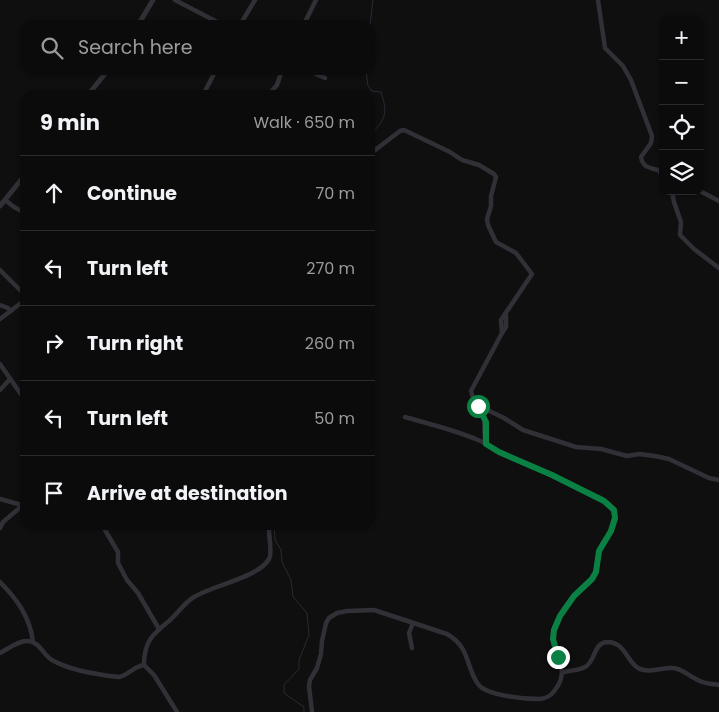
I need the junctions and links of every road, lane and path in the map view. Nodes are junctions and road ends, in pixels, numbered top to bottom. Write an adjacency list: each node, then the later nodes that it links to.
1 (153, 0): 6 (street)
2 (174, 0): 7 (street)
3 (316, 0): 9 (street)
4 (598, 0): 19 (street)
5 (252, 1): 8 (street)
6 (141, 20)
7 (213, 20)
8 (242, 20)
9 (306, 20)
10 (104, 75): 15 (street)
11 (213, 75): 16 (street)
12 (280, 75): 17 (street)
13 (318, 75): 14 (street)
14 (325, 78)
15 (94, 90)
16 (206, 90)
17 (273, 90)
18 (375, 150): 38 (street)
19 (659, 170)
20 (20, 181): 23 (street)
21 (704, 193): 24 (street)
22 (673, 195): 27 (street)
23 (5, 200): 25 (street); 26 (street)
24 (719, 201)
25 (0, 206)
26 (20, 210)
27 (719, 268)
28 (0, 270): 29 (street)
29 (20, 290)
30 (20, 304): 32 (street)
31 (0, 305): 32 (street)
32 (11, 311): 33 (street)
33 (0, 320)
34 (0, 364): 35 (street)
35 (10, 379): 36 (street); 37 (street)
36 (0, 390)
37 (20, 393)
38 (478, 406): 40 (street); 41 (street)
39 (405, 416): 40 (street)
40 (486, 444): 55 (street)
41 (719, 480)
42 (0, 498): 43 (street)
43 (20, 505)
44 (20, 508): 45 (street)
45 (0, 528)
46 (105, 530): 50 (street)
47 (269, 530): 50 (street)
48 (0, 582): 51 (street)
49 (413, 623): 52 (street); 55 (street); 58 (street)
50 (159, 629): 54 (street)
51 (33, 642): 53 (street); 54 (street)
52 (412, 648)
53 (0, 653)
54 (144, 665): 57 (street)
55 (563, 672): 56 (street)
56 (719, 685)
57 (177, 712)
58 (312, 712)

